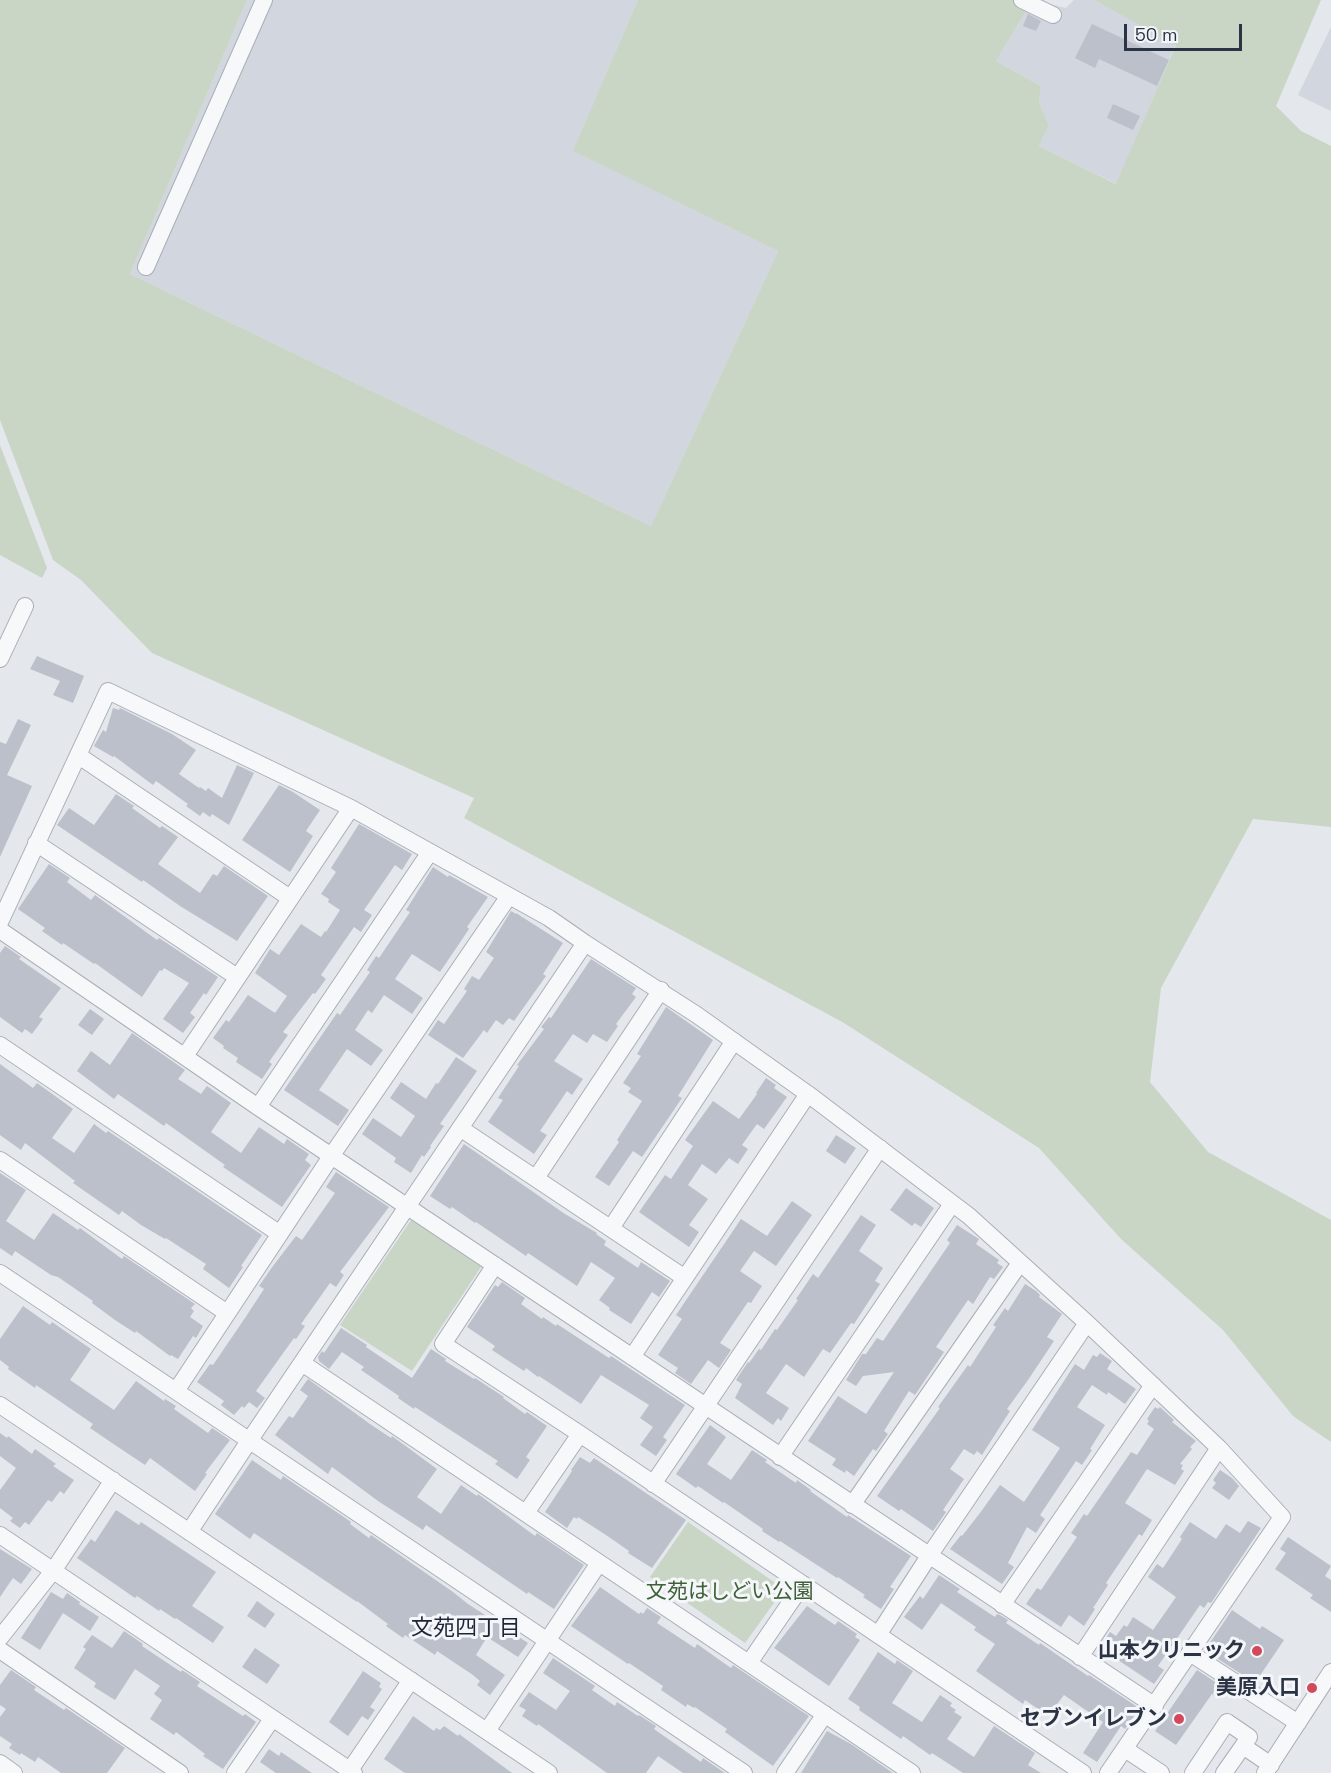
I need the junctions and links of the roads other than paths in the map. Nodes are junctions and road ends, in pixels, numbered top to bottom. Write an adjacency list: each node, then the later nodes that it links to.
1 (264, 0): 4 (street)
2 (1022, 0): 3 (street)
3 (1053, 15)
4 (146, 267)
5 (25, 606): 6 (street)
6 (0, 658)
7 (79, 756): 8 (street); 9 (street); 12 (street)
8 (351, 808): 10 (street); 12 (street)
9 (36, 843): 13 (street); 16 (street)
10 (430, 852): 11 (street); 22 (street)
11 (509, 896): 15 (street); 25 (street)
12 (290, 898): 16 (street)
13 (0, 922)
14 (0, 930): 20 (street)
15 (585, 944): 17 (street); 23 (street)
16 (237, 977): 20 (street)
17 (661, 990): 18 (street); 27 (street)
18 (734, 1041): 21 (street); 30 (street)
19 (0, 1045): 31 (street)
20 (185, 1056): 22 (street)
21 (808, 1094): 24 (street); 35 (street)
22 (258, 1107): 25 (street)
23 (460, 1128): 27 (street); 29 (street)
24 (880, 1148): 28 (street); 43 (street)
25 (332, 1155): 29 (street); 31 (street)
26 (0, 1160): 36 (street)
27 (536, 1178): 30 (street)
28 (952, 1204): 32 (street); 47 (street)
29 (407, 1206): 33 (street); 39 (street)
30 (611, 1228): 35 (street)
31 (280, 1234): 36 (street)
32 (1020, 1263): 37 (street); 50 (street)
33 (495, 1265): 38 (street); 44 (street)
34 (0, 1273): 41 (street)
35 (685, 1278): 38 (street)
36 (227, 1313): 41 (street)
37 (1087, 1323): 40 (street); 54 (street)
38 (632, 1357): 43 (street)
39 (302, 1363): 45 (street); 51 (street)
40 (1153, 1385): 46 (street); 58 (street)
41 (176, 1391): 45 (street)
42 (0, 1405): 48 (street)
43 (705, 1407): 47 (street); 49 (street)
44 (580, 1434): 49 (street); 51 (street)
45 (249, 1441): 52 (street); 61 (street)
46 (1219, 1448): 63 (street); 64 (street)
47 (780, 1456): 50 (street)
48 (113, 1480): 52 (street); 56 (street)
49 (654, 1484): 57 (street)
50 (852, 1505): 54 (street)
51 (526, 1513): 55 (street)
52 (189, 1532): 67 (street)
53 (0, 1535): 56 (street)
54 (929, 1556): 58 (street); 59 (street)
55 (599, 1563): 61 (street); 65 (street)
56 (53, 1571): 60 (street); 70 (street)
57 (803, 1584): 59 (street); 65 (street)
58 (1002, 1605): 64 (street)
59 (878, 1635): 85 (street)
60 (0, 1638)
61 (548, 1641): 72 (street); 82 (street)
62 (0, 1650): 79 (street)
63 (1190, 1653): 68 (street); 71 (street)
64 (1080, 1657): 68 (street)
65 (749, 1663): 69 (street)
66 (1331, 1672): 71 (street)
67 (411, 1680): 72 (street); 77 (street)
68 (1155, 1706): 74 (street)
69 (825, 1714): 83 (street); 84 (street)
70 (272, 1719): 77 (street); 80 (street)
71 (1298, 1723): 76 (street)
72 (487, 1731): 81 (street)
73 (1243, 1746): 76 (street); 88 (street); 89 (street)
74 (1125, 1749): 86 (street); 87 (street)
75 (0, 1763): 78 (street)
76 (1268, 1769)
77 (351, 1772)
78 (14, 1773)
79 (180, 1773)
80 (235, 1773)
81 (549, 1773)
82 (744, 1773)
83 (785, 1773)
84 (912, 1773)
85 (1083, 1773)
86 (1108, 1773)
87 (1161, 1773)
88 (1193, 1773)
89 (1224, 1773)

